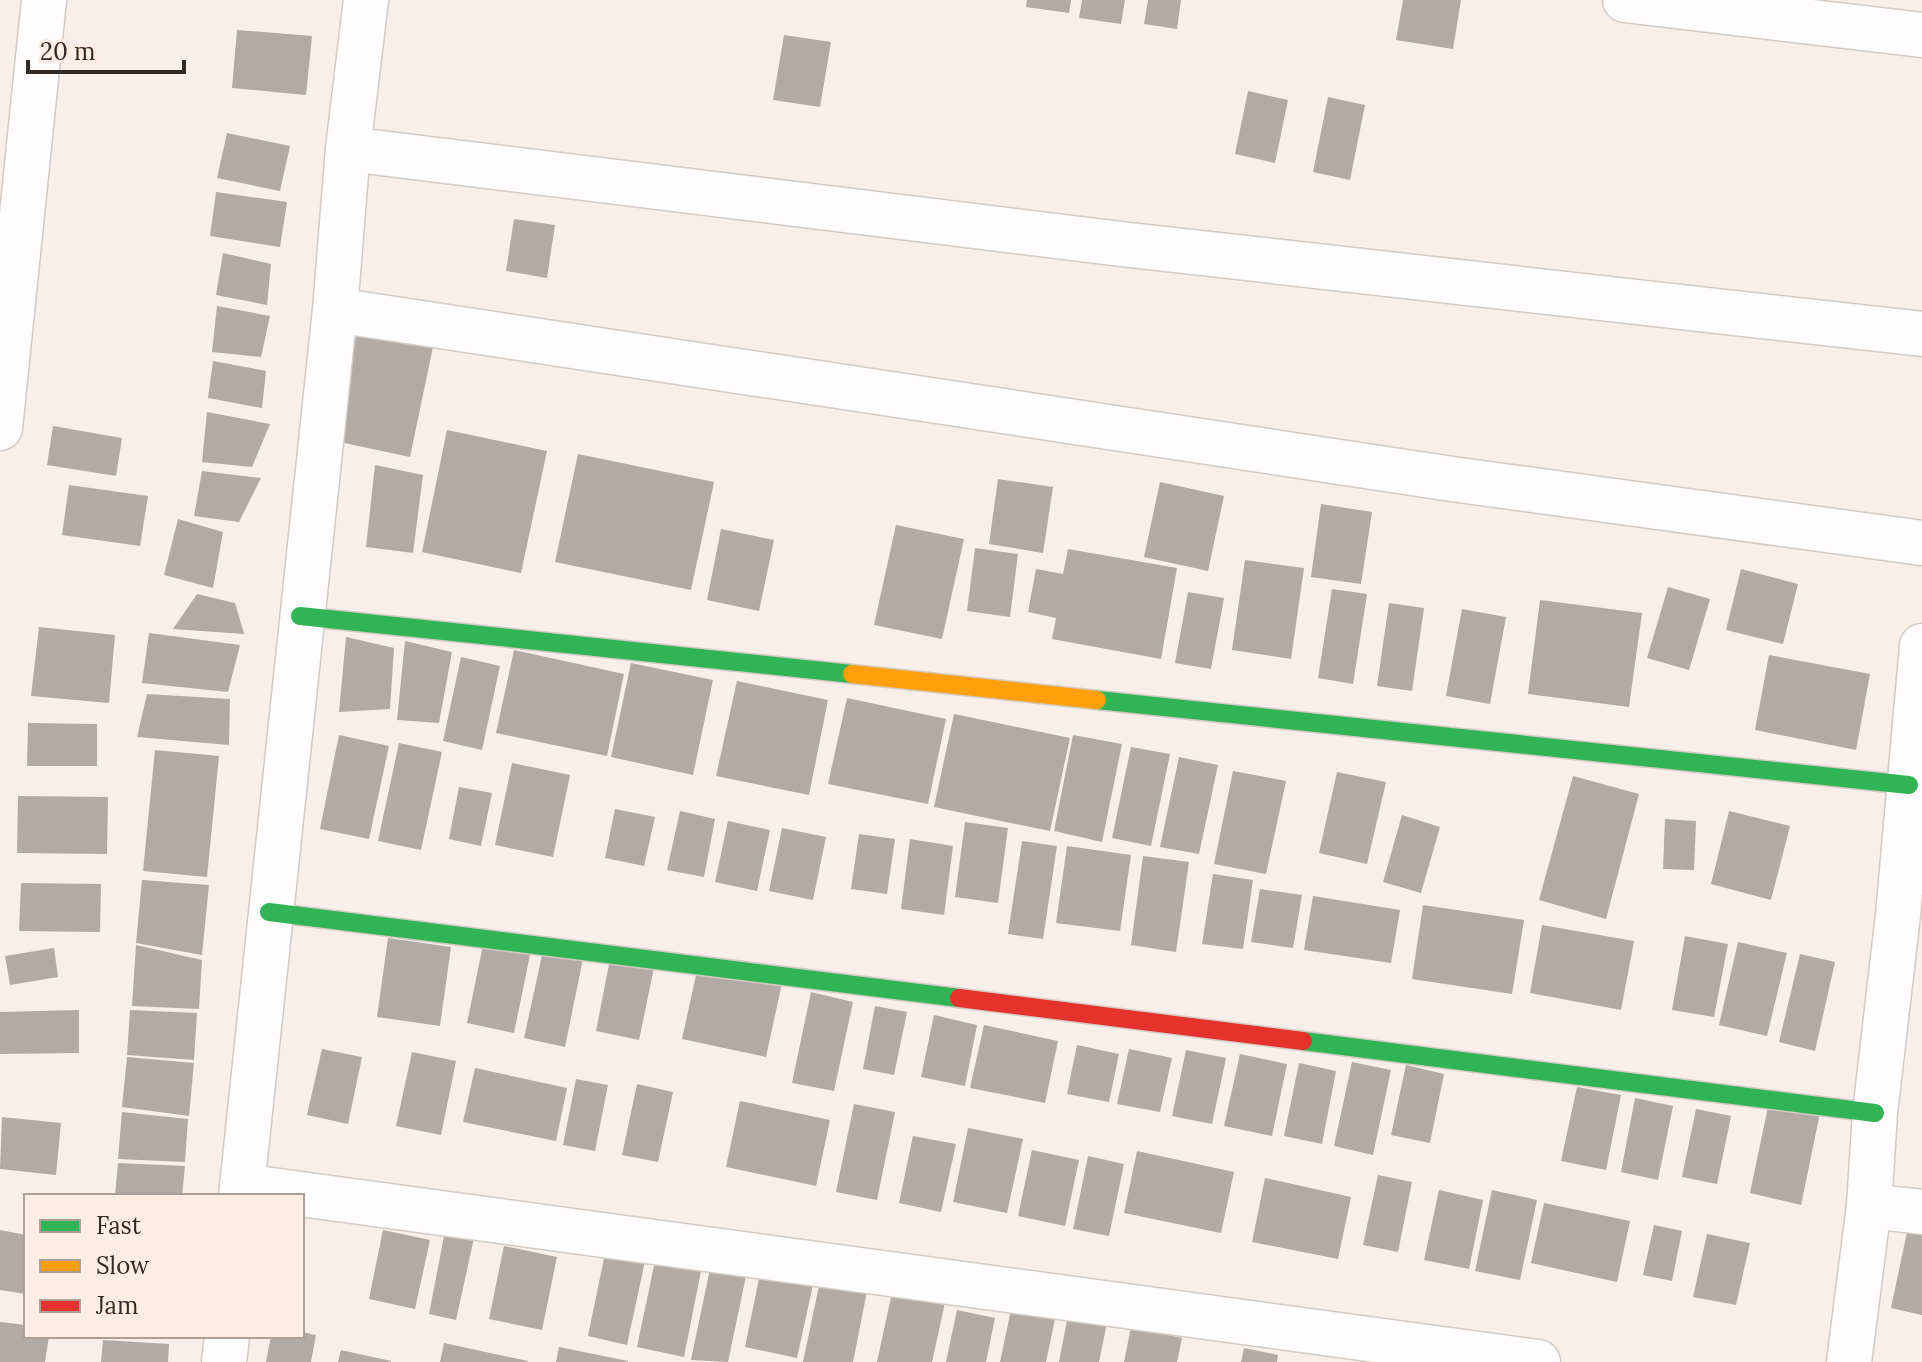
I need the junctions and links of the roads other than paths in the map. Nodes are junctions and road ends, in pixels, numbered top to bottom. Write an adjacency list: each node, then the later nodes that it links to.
1 (44, 0): 10 (street)
2 (366, 0): 7 (street)
3 (1625, 0): 6 (street)
4 (1912, 0): 5 (street)
5 (1922, 10)
6 (1922, 35)
7 (348, 149): 8 (street); 9 (street)
8 (335, 310): 11 (street); 12 (street)
9 (1922, 334)
10 (0, 428)
11 (1922, 543)
12 (300, 616): 14 (street); 15 (street)
13 (1922, 646): 14 (street)
14 (1909, 785): 16 (street)
15 (269, 912): 17 (street); 18 (street)
16 (1910, 916): 17 (street)
17 (1875, 1113): 21 (street)
18 (242, 1191): 19 (street)
19 (265, 1194)
20 (304, 1199): 25 (street)
21 (1869, 1206): 22 (street); 26 (street)
22 (1922, 1212)
23 (227, 1338): 24 (street)
24 (224, 1362)
25 (1538, 1362)
26 (1849, 1362)

